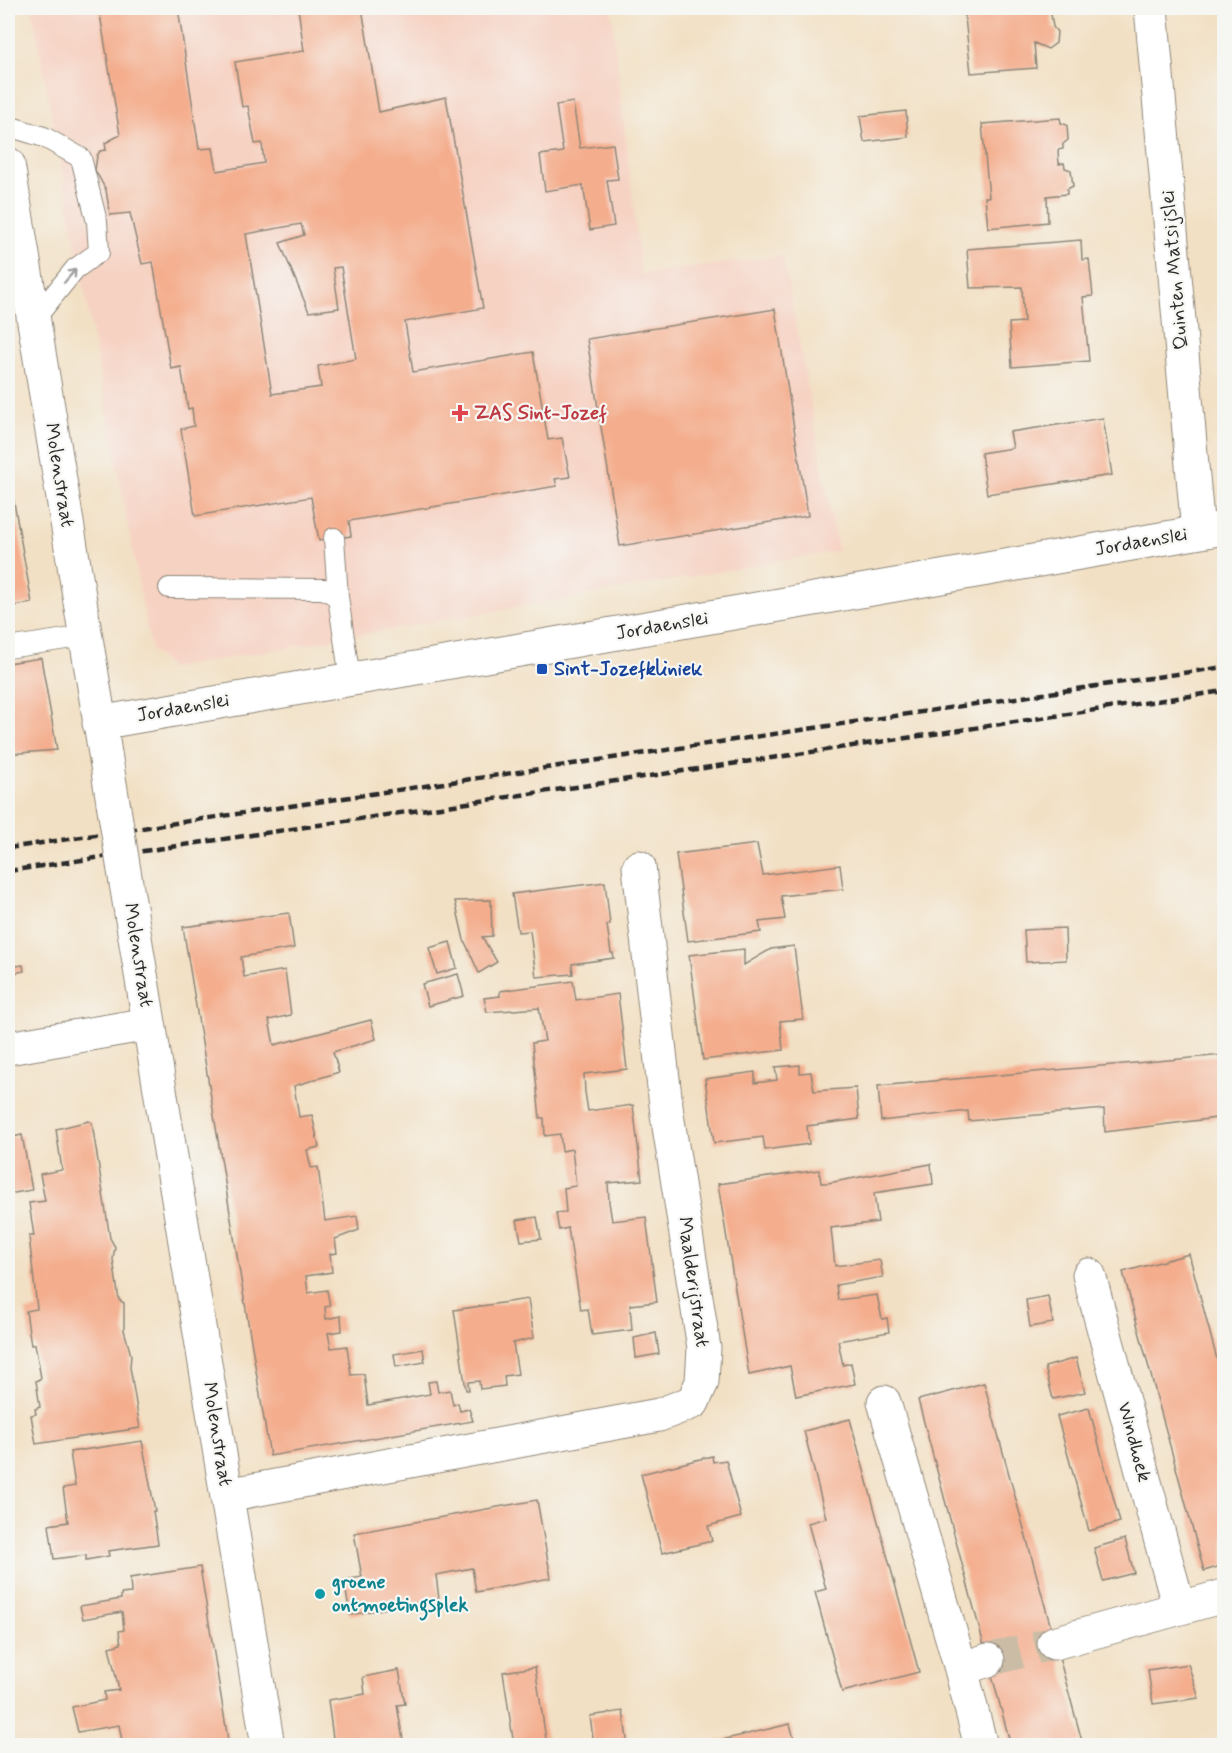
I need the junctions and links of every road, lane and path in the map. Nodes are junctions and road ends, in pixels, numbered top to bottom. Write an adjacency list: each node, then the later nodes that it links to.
1 (1151, 8): 5 (street, Quinten Matsijslei)
2 (8, 126): 4 (lane, one-way to 2)
3 (8, 164): 4 (street, Molenstraat)
4 (33, 321): 9 (street, Molenstraat)
5 (1211, 530): 11 (street, Jordaenslei)
6 (334, 538): 8 (lane)
7 (169, 588): 8 (lane)
8 (338, 597): 11 (lane)
9 (85, 636): 10 (lane); 12 (street, Molenstraat)
10 (8, 648)
11 (350, 679): 12 (street, Jordaenslei)
12 (99, 723): 14 (street, Molenstraat, bridge)
13 (639, 867): 18 (street, Maalderijstraat)
14 (149, 1024): 15 (street); 18 (street, Molenstraat)
15 (8, 1048)
16 (1089, 1275): 20 (street, Windhoek)
17 (884, 1402): 23 (street)
18 (226, 1495): 22 (street, Molenstraat)
19 (1224, 1596): 20 (street)
20 (1179, 1608): 21 (street)
21 (1054, 1643)
22 (268, 1746)
23 (981, 1746)

